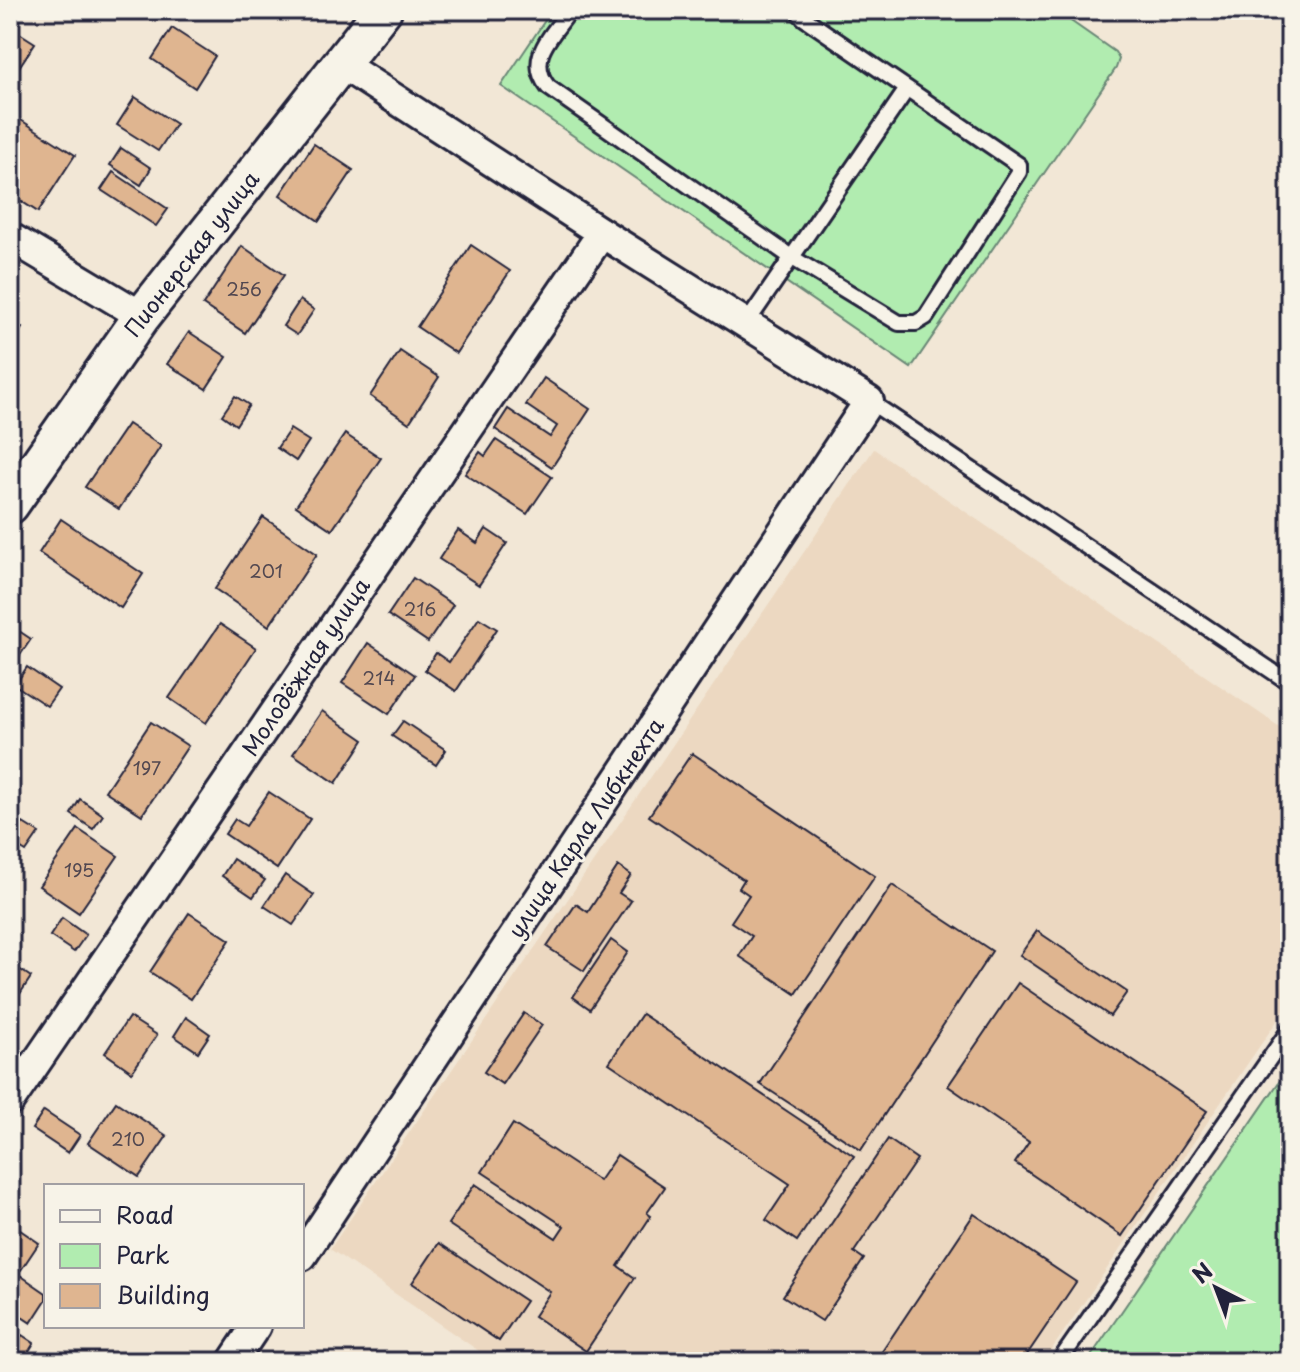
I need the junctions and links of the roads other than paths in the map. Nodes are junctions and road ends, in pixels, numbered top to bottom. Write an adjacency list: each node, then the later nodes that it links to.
1 (383, 10): 4 (street, Пионерская улица)
2 (570, 10): 8 (lane)
3 (796, 10): 5 (lane)
4 (340, 63): 6 (street); 9 (street, Пионерская улица)
5 (907, 89): 8 (lane); 8 (lane)
6 (602, 233): 10 (street); 15 (street, Молодёжная улица)
7 (10, 237): 9 (street)
8 (791, 257): 10 (lane)
9 (142, 316): 12 (street, Пионерская улица)
10 (746, 324): 11 (street)
11 (869, 401): 13 (lane); 16 (street, улица Карла Либкнехта)
12 (10, 505)
13 (1290, 683)
14 (1290, 1029): 19 (lane)
15 (10, 1101)
16 (304, 1253)
17 (255, 1328): 18 (street)
18 (232, 1362)
19 (1059, 1362)

